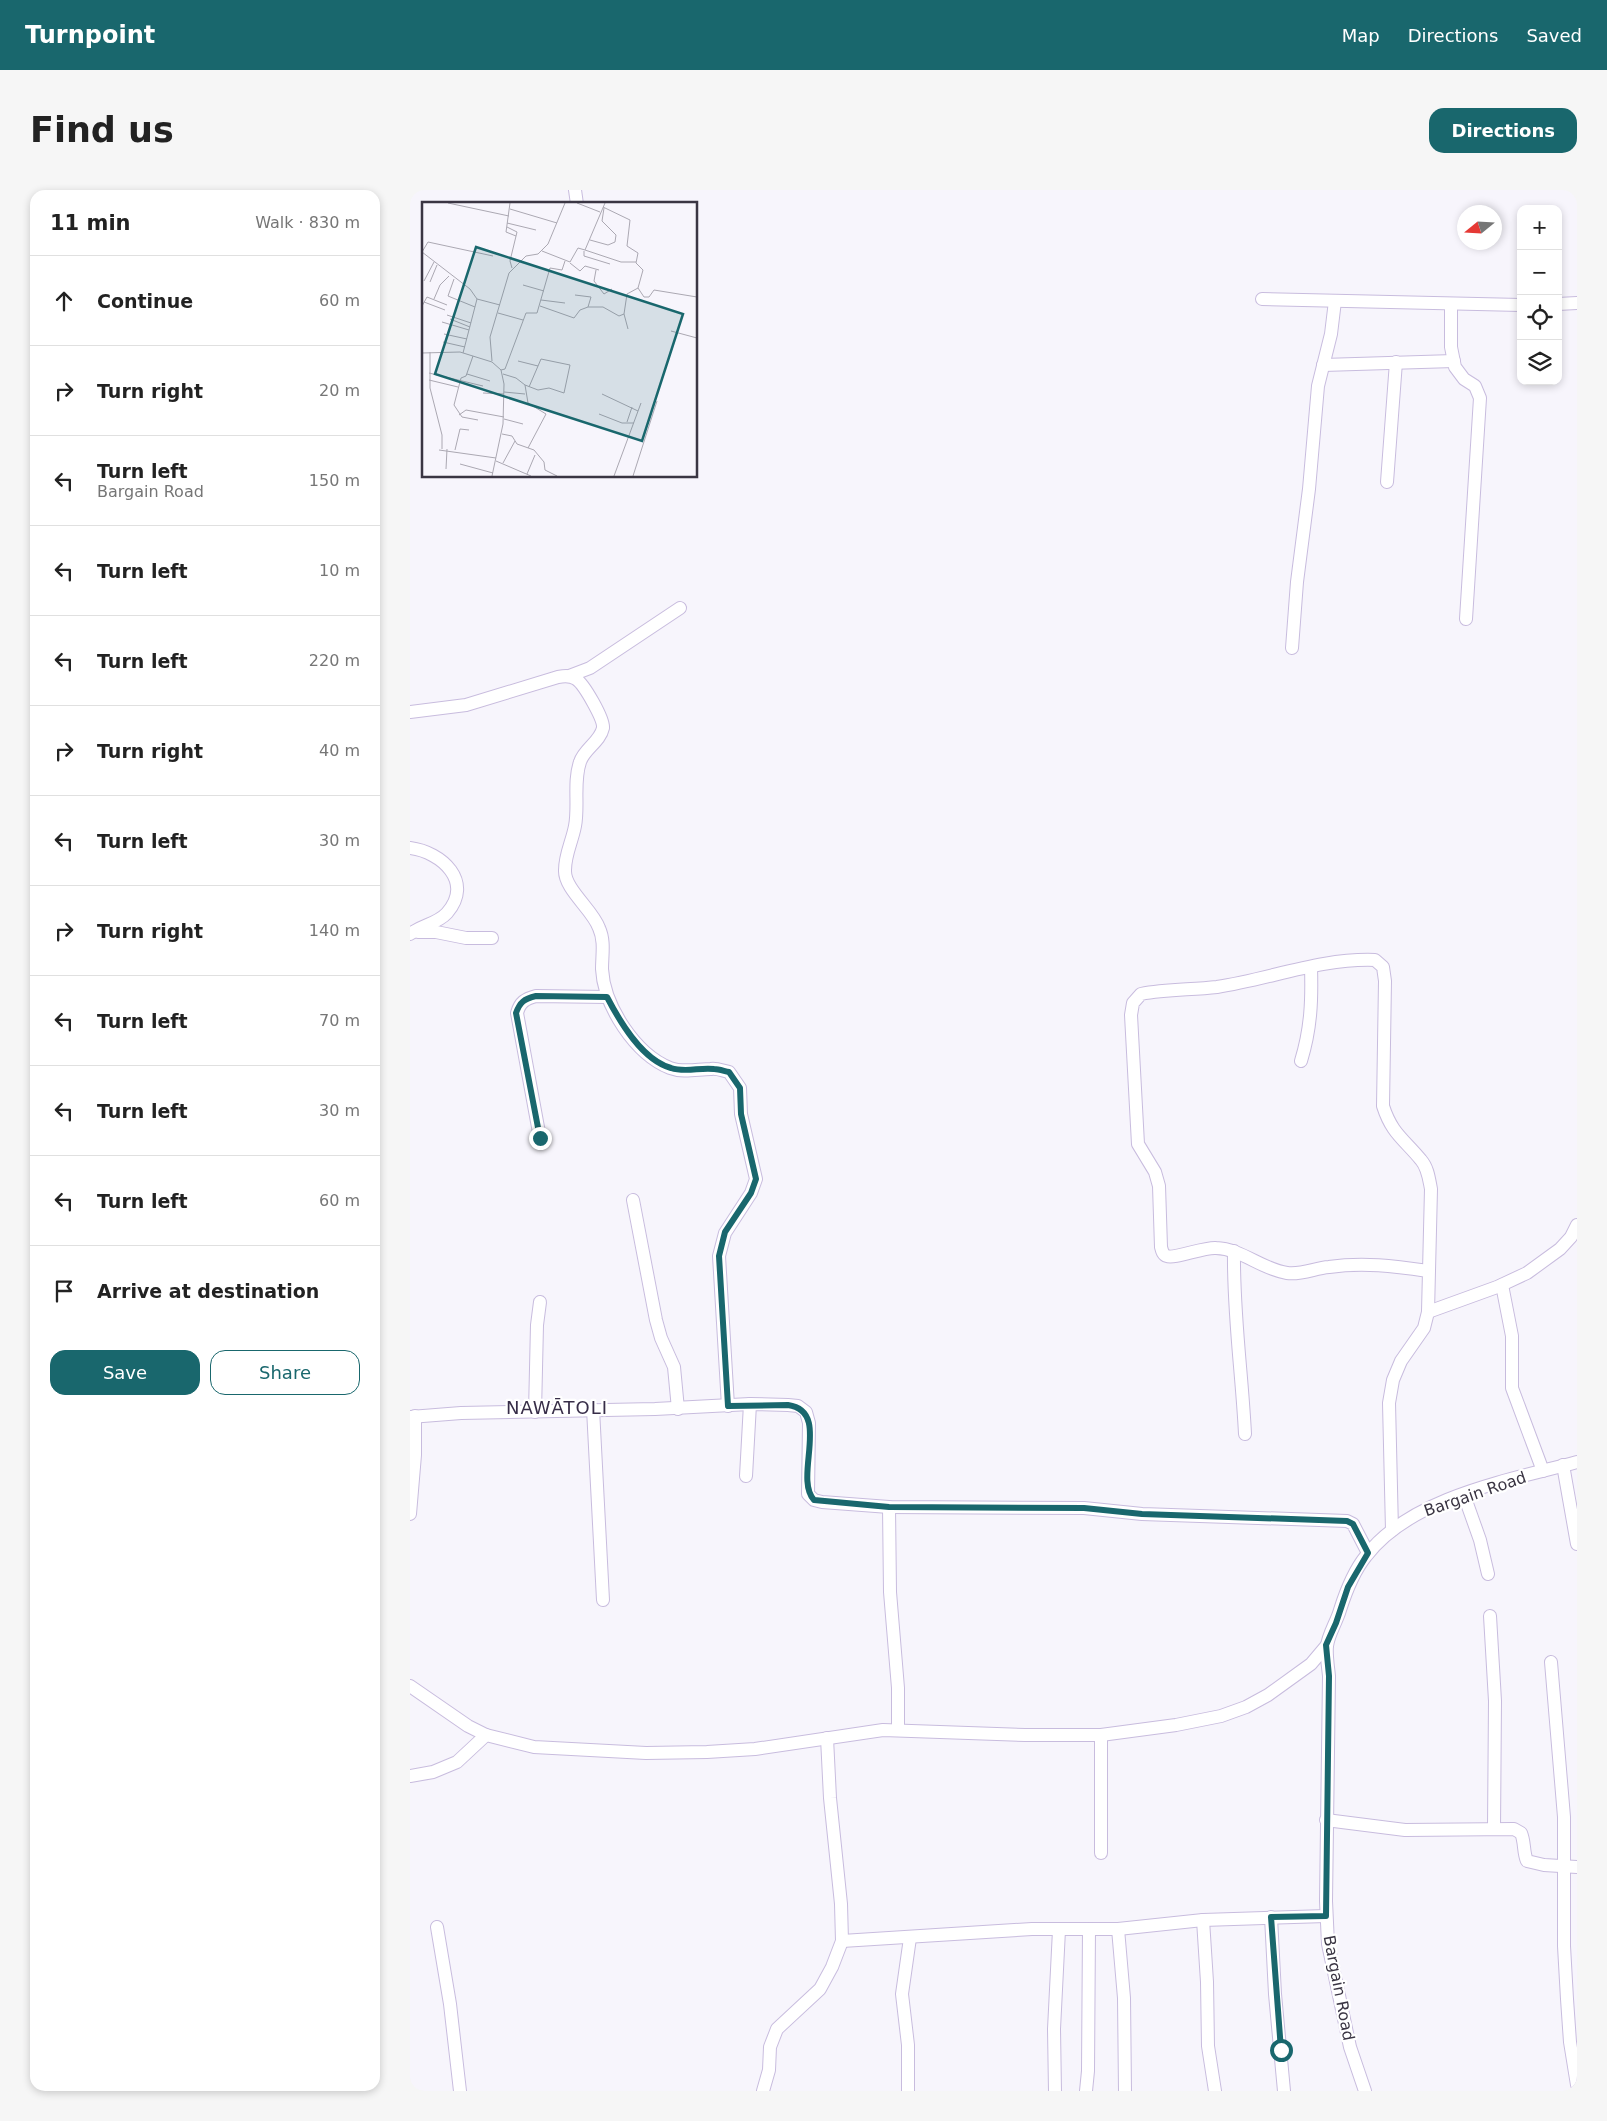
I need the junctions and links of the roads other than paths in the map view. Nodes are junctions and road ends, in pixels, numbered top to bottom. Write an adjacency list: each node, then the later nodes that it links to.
1 (1262, 298): 2 (street)
2 (1335, 301): 4 (street); 9 (street)
3 (1577, 303): 5 (street)
4 (1451, 304): 6 (street); 7 (street)
5 (1562, 304)
6 (1517, 305)
7 (1454, 361): 8 (street); 12 (street)
8 (1396, 362): 9 (street); 10 (street)
9 (1323, 365): 13 (street)
10 (1387, 482)
11 (680, 608): 14 (street)
12 (1466, 619)
13 (1292, 648)
14 (569, 676): 15 (street); 20 (street)
15 (410, 712)
16 (410, 848): 17 (street)
17 (411, 933): 18 (street)
18 (492, 938)
19 (1311, 967): 21 (street); 25 (street); 26 (street)
20 (607, 997): 22 (street); 31 (street)
21 (1301, 1061)
22 (540, 1138)
23 (633, 1200): 32 (street)
24 (1577, 1225): 27 (street)
25 (1234, 1251): 26 (street); 36 (street)
26 (1428, 1271): 29 (street)
27 (1502, 1285): 29 (street); 39 (street)
28 (540, 1302): 34 (street)
29 (1428, 1312): 44 (street)
30 (750, 1404): 31 (street); 40 (street); 42 (street)
31 (728, 1406): 32 (street)
32 (678, 1409): 33 (street)
33 (593, 1410): 34 (street); 48 (street)
34 (535, 1412): 35 (street)
35 (412, 1417): 43 (street)
36 (1245, 1434)
37 (1577, 1462): 38 (street, Bargain Road)
38 (1563, 1466): 39 (street, Bargain Road); 45 (street)
39 (1543, 1471): 41 (street, Bargain Road)
40 (746, 1476)
41 (1464, 1495): 44 (street, Bargain Road); 47 (street)
42 (889, 1507): 46 (street); 53 (street)
43 (410, 1514)
44 (1392, 1530): 46 (street, Bargain Road)
45 (1577, 1544)
46 (1368, 1553): 50 (street, Bargain Road)
47 (1488, 1574)
48 (603, 1600)
49 (1490, 1616): 59 (street)
50 (1326, 1645): 55 (street); 58 (street, Bargain Road)
51 (1551, 1662): 61 (street)
52 (410, 1686): 54 (street)
53 (898, 1729): 55 (street); 56 (street)
54 (486, 1735): 56 (street); 57 (street)
55 (1101, 1735): 60 (street)
56 (827, 1738): 70 (street)
57 (410, 1776)
58 (1326, 1820): 59 (street); 62 (street, Bargain Road)
59 (1494, 1829): 61 (street)
60 (1101, 1853)
61 (1571, 1866): 71 (street)
62 (1326, 1916): 63 (street); 80 (street, Bargain Road)
63 (1271, 1917): 64 (street); 79 (street)
64 (1203, 1920): 66 (street); 78 (street)
65 (437, 1927): 72 (street)
66 (1118, 1929): 68 (street); 77 (street)
67 (1059, 1930): 68 (street); 69 (street); 75 (street)
68 (1089, 1930): 76 (street)
69 (910, 1938): 70 (street); 74 (street)
70 (842, 1941): 73 (street)
71 (1577, 2085)
72 (460, 2091)
73 (763, 2091)
74 (908, 2091)
75 (1055, 2091)
76 (1086, 2091)
77 (1125, 2091)
78 (1215, 2091)
79 (1284, 2091)
80 (1365, 2091)

